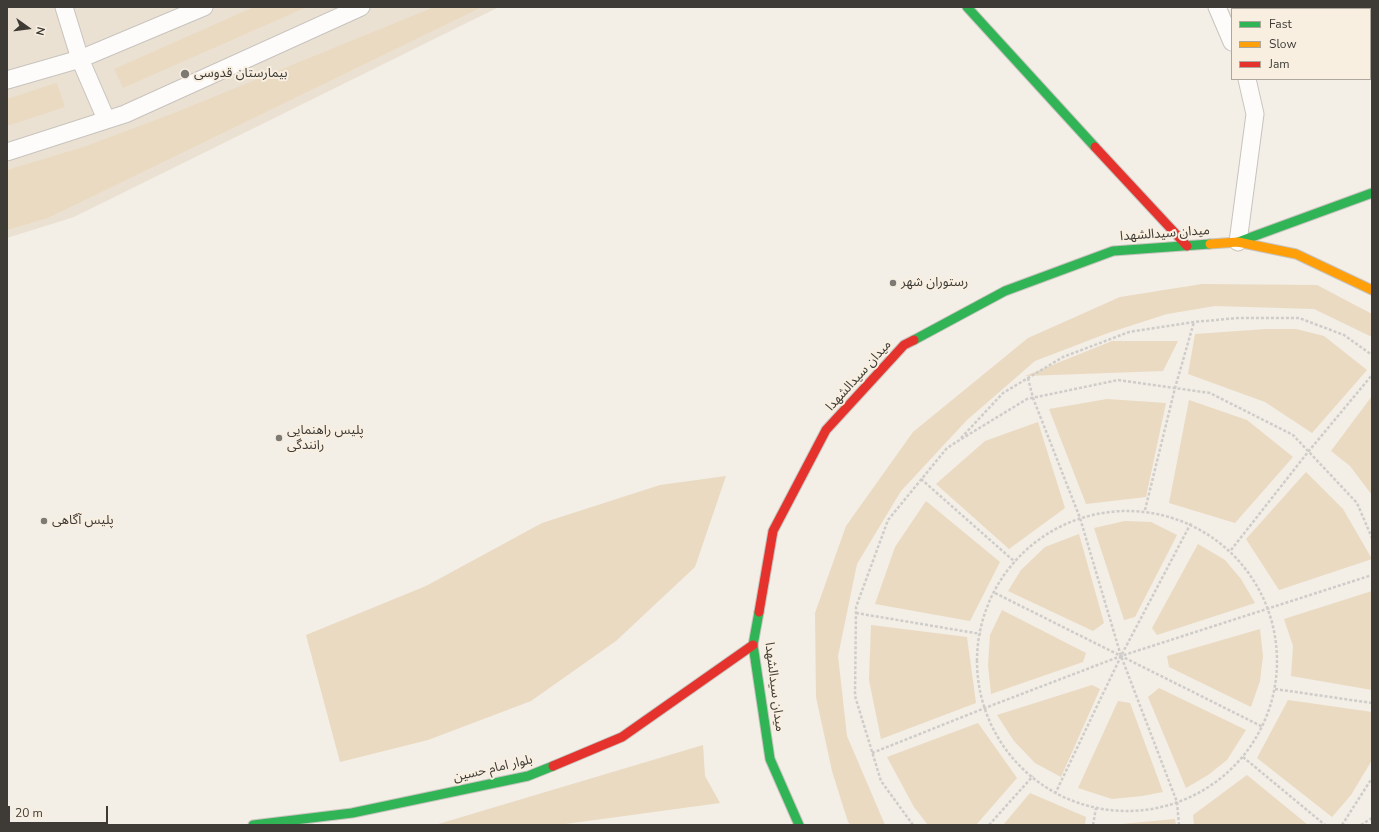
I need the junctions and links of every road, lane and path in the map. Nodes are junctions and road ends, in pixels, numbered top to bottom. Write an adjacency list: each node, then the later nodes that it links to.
1 (64, 7): 7 (lane)
2 (204, 7): 7 (lane)
3 (361, 7): 10 (lane)
4 (967, 7): 14 (main road)
5 (1216, 7): 6 (lane)
6 (1231, 40)
7 (80, 59): 8 (lane); 10 (lane)
8 (7, 80)
9 (1247, 80): 13 (lane)
10 (106, 119): 11 (lane)
11 (7, 152)
12 (1372, 193): 13 (main road)
13 (1238, 242): 14 (main road, میدان سیدالشهدا); 15 (main road, میدان سیدالشهدا)
14 (1187, 246): 36 (main road, میدان سیدالشهدا)
15 (1372, 290)
16 (1194, 322): 17 (path); 19 (path); 20 (path)
17 (1372, 355)
18 (1372, 375): 23 (path)
19 (1028, 378): 21 (path); 22 (path)
20 (1175, 388): 21 (path); 23 (path); 25 (path)
21 (1033, 398): 22 (path); 26 (path)
22 (958, 441): 24 (path)
23 (1308, 452): 28 (path); 29 (path)
24 (921, 479): 30 (path); 34 (path)
25 (1145, 510): 26 (path); 27 (path)
26 (1080, 518): 30 (path); 37 (path)
27 (1191, 523): 29 (path); 37 (path)
28 (1372, 538)
29 (1231, 550): 33 (path)
30 (1015, 562): 32 (path)
31 (1372, 575): 33 (path)
32 (995, 593): 35 (path); 37 (path)
33 (1268, 609): 37 (path); 38 (path)
34 (856, 613): 35 (path); 42 (path)
35 (981, 634): 40 (path)
36 (753, 644): 50 (main road, بلوار امام حسین); 51 (main road, میدان سیدالشهدا)
37 (1121, 656): 40 (path); 41 (path); 46 (path); 47 (path)
38 (1275, 689): 39 (path); 41 (path)
39 (1372, 703)
40 (985, 708): 42 (path); 44 (path)
41 (1263, 727): 43 (path)
42 (872, 753): 52 (path)
43 (1243, 757): 47 (path); 56 (path)
44 (1032, 776): 46 (path); 53 (path)
45 (1372, 778): 57 (path)
46 (1055, 794): 48 (path)
47 (1177, 802): 48 (path); 55 (path)
48 (1096, 808): 54 (path)
49 (1372, 818): 58 (path)
50 (253, 825)
51 (799, 825)
52 (912, 825)
53 (989, 825)
54 (1093, 825)
55 (1179, 825)
56 (1325, 825)
57 (1342, 825)
58 (1361, 825)

